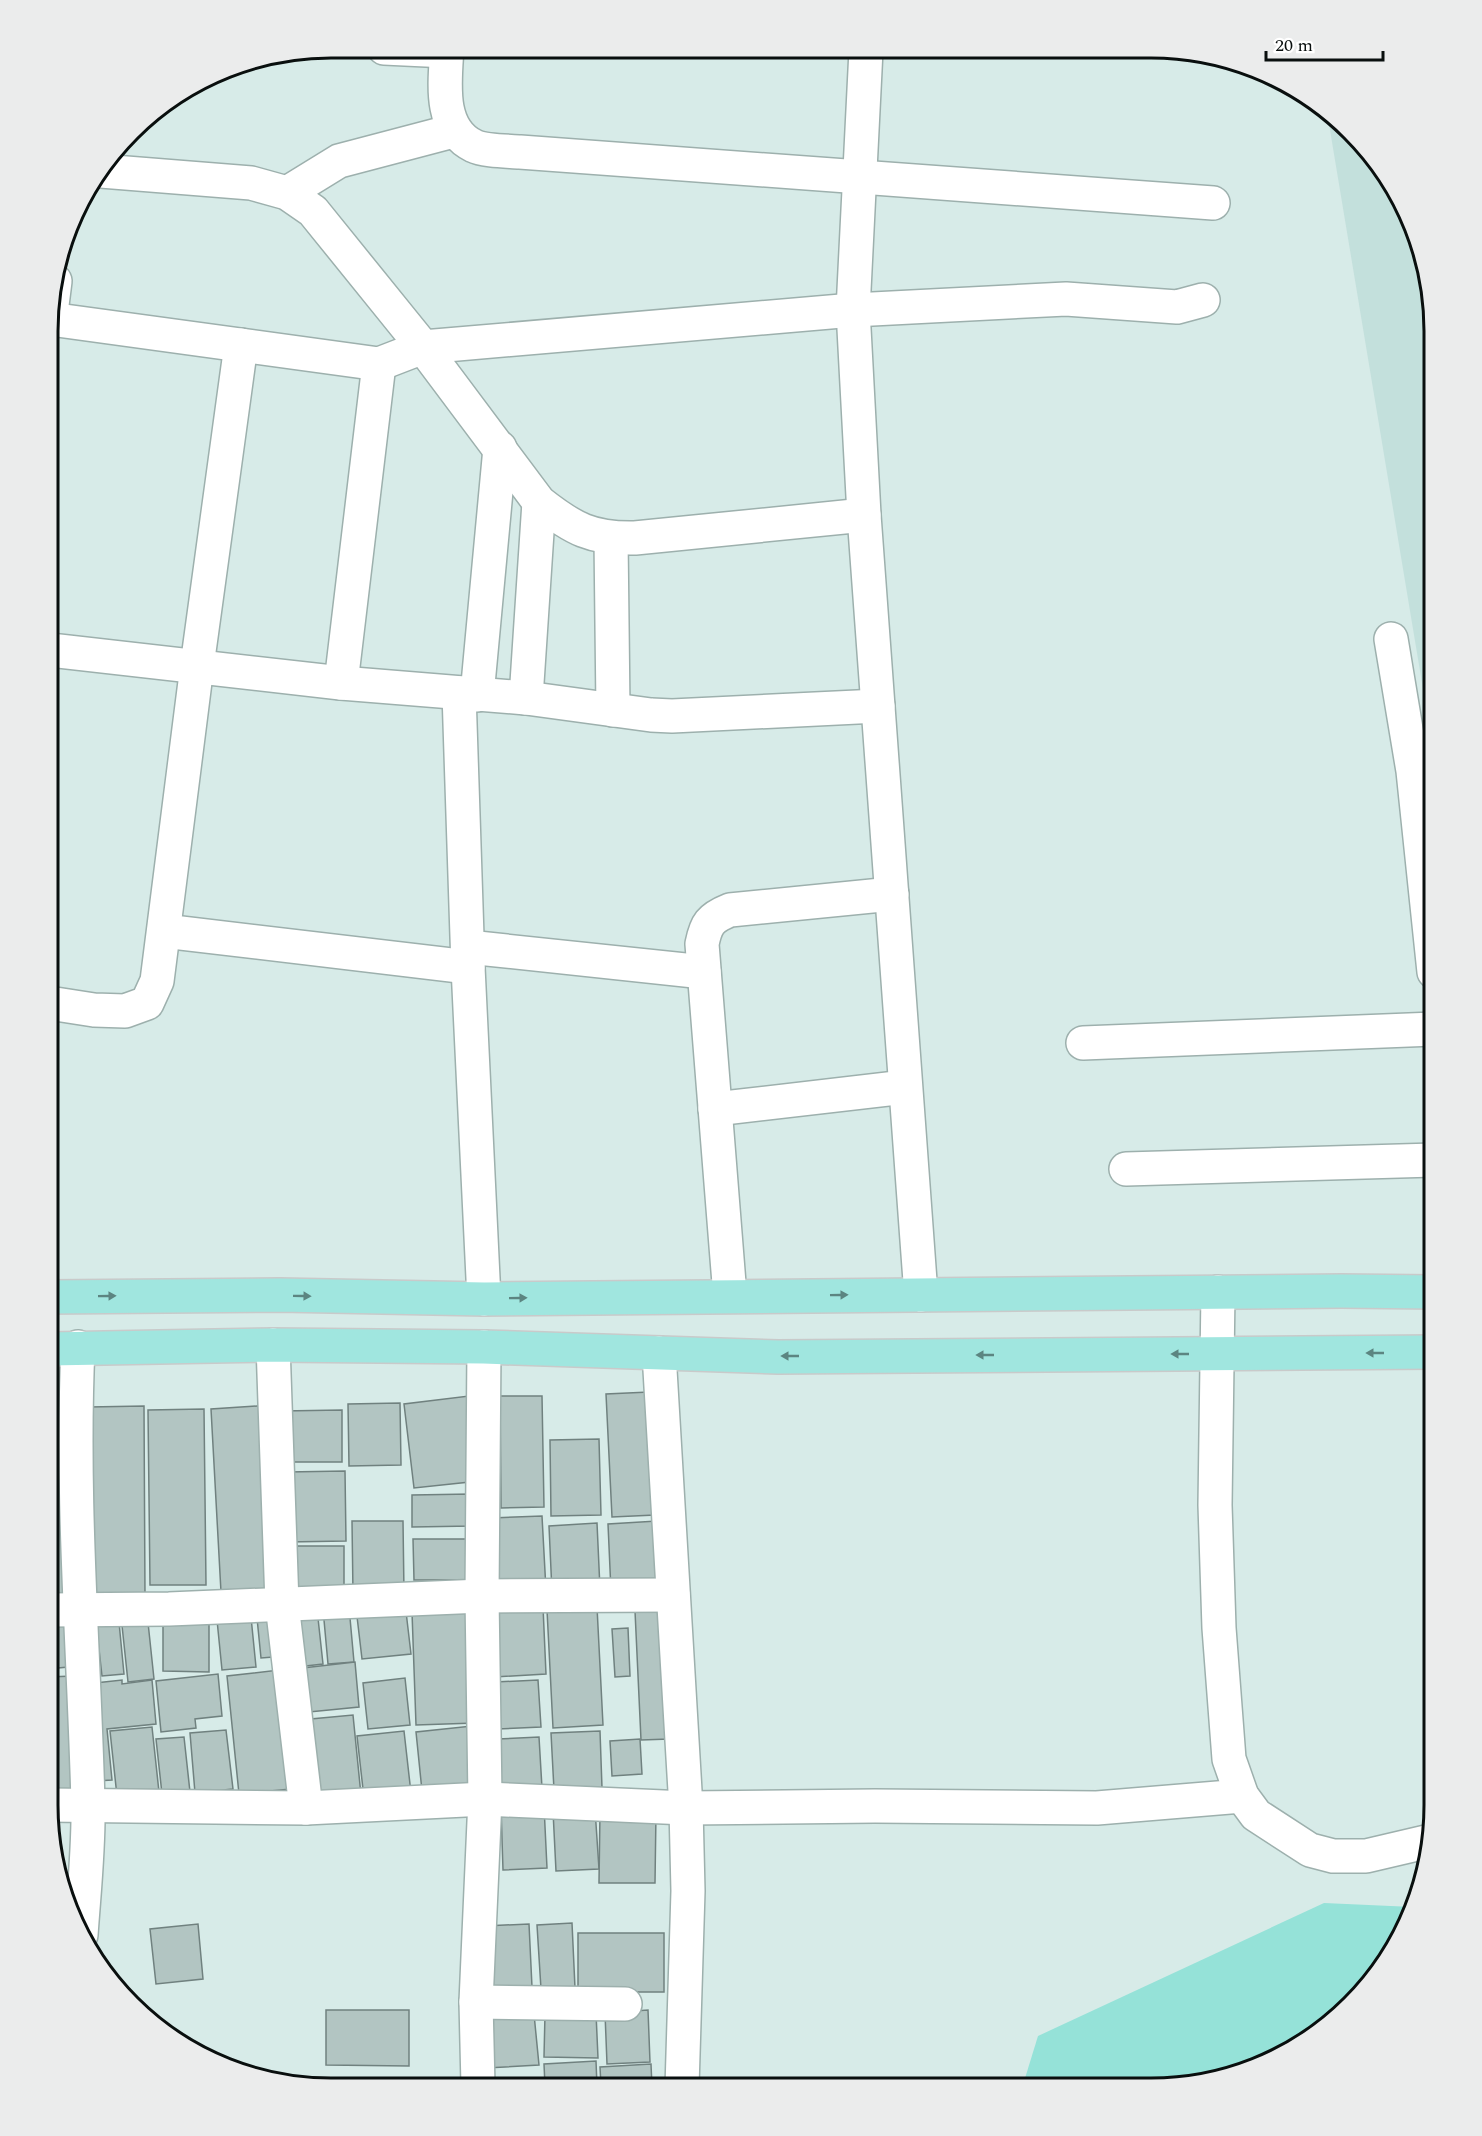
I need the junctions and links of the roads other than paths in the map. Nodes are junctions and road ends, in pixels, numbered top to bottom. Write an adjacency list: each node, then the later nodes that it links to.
1 (447, 58): 3 (street)
2 (866, 58): 5 (street)
3 (453, 131): 5 (street); 6 (street)
4 (110, 172): 6 (street)
5 (860, 176): 7 (street); 9 (street)
6 (287, 194): 12 (street)
7 (1213, 202)
8 (1203, 300): 9 (street)
9 (853, 310): 12 (street); 16 (street)
10 (59, 321): 11 (street)
11 (241, 345): 13 (street); 20 (street)
12 (423, 347): 13 (street); 14 (street)
13 (379, 364): 21 (street)
14 (500, 448): 15 (street); 22 (street)
15 (539, 502): 17 (street); 23 (street)
16 (864, 515): 17 (street); 24 (street)
17 (611, 538): 25 (street)
18 (1391, 639): 26 (street)
19 (58, 651): 20 (street)
20 (197, 666): 21 (street); 28 (street)
21 (341, 683): 22 (street)
22 (468, 694): 23 (street); 29 (street)
23 (526, 698): 25 (street)
24 (878, 706): 25 (street); 27 (street)
25 (613, 710)
26 (1424, 876)
27 (892, 894): 30 (street); 34 (street)
28 (164, 931): 29 (street); 31 (street)
29 (468, 957): 30 (street); 43 (street)
30 (704, 972): 35 (street)
31 (58, 1004)
32 (1424, 1029): 33 (street)
33 (1083, 1043)
34 (905, 1087): 35 (street); 40 (street)
35 (716, 1109): 41 (street)
36 (1424, 1160): 37 (street)
37 (1126, 1168)
38 (1218, 1292): 39 (main road); 40 (main road); 49 (street)
39 (1424, 1292)
40 (921, 1294): 41 (main road, one-way to 40)
41 (730, 1296): 43 (main road, one-way to 41)
42 (58, 1297): 43 (main road, one-way to 43)
43 (484, 1299)
44 (273, 1345): 45 (main road); 46 (main road); 52 (street)
45 (484, 1347): 48 (main road); 51 (street)
46 (63, 1348): 53 (street)
47 (1424, 1352): 49 (main road, one-way to 49)
48 (659, 1353): 49 (main road, one-way to 48); 50 (street)
49 (1216, 1354): 54 (street)
50 (673, 1595): 51 (street); 59 (street)
51 (482, 1596): 52 (street); 55 (street)
52 (282, 1604): 53 (street); 58 (street)
53 (64, 1610): 57 (street)
54 (1242, 1796): 59 (street); 60 (street)
55 (485, 1800): 58 (street); 59 (street); 62 (street)
56 (58, 1805): 57 (street)
57 (88, 1805): 58 (street); 61 (street)
58 (306, 1808)
59 (686, 1808): 65 (street)
60 (1420, 1843)
61 (82, 1915)
62 (476, 2002): 63 (street); 64 (street)
63 (625, 2004)
64 (478, 2078)
65 (682, 2078)

